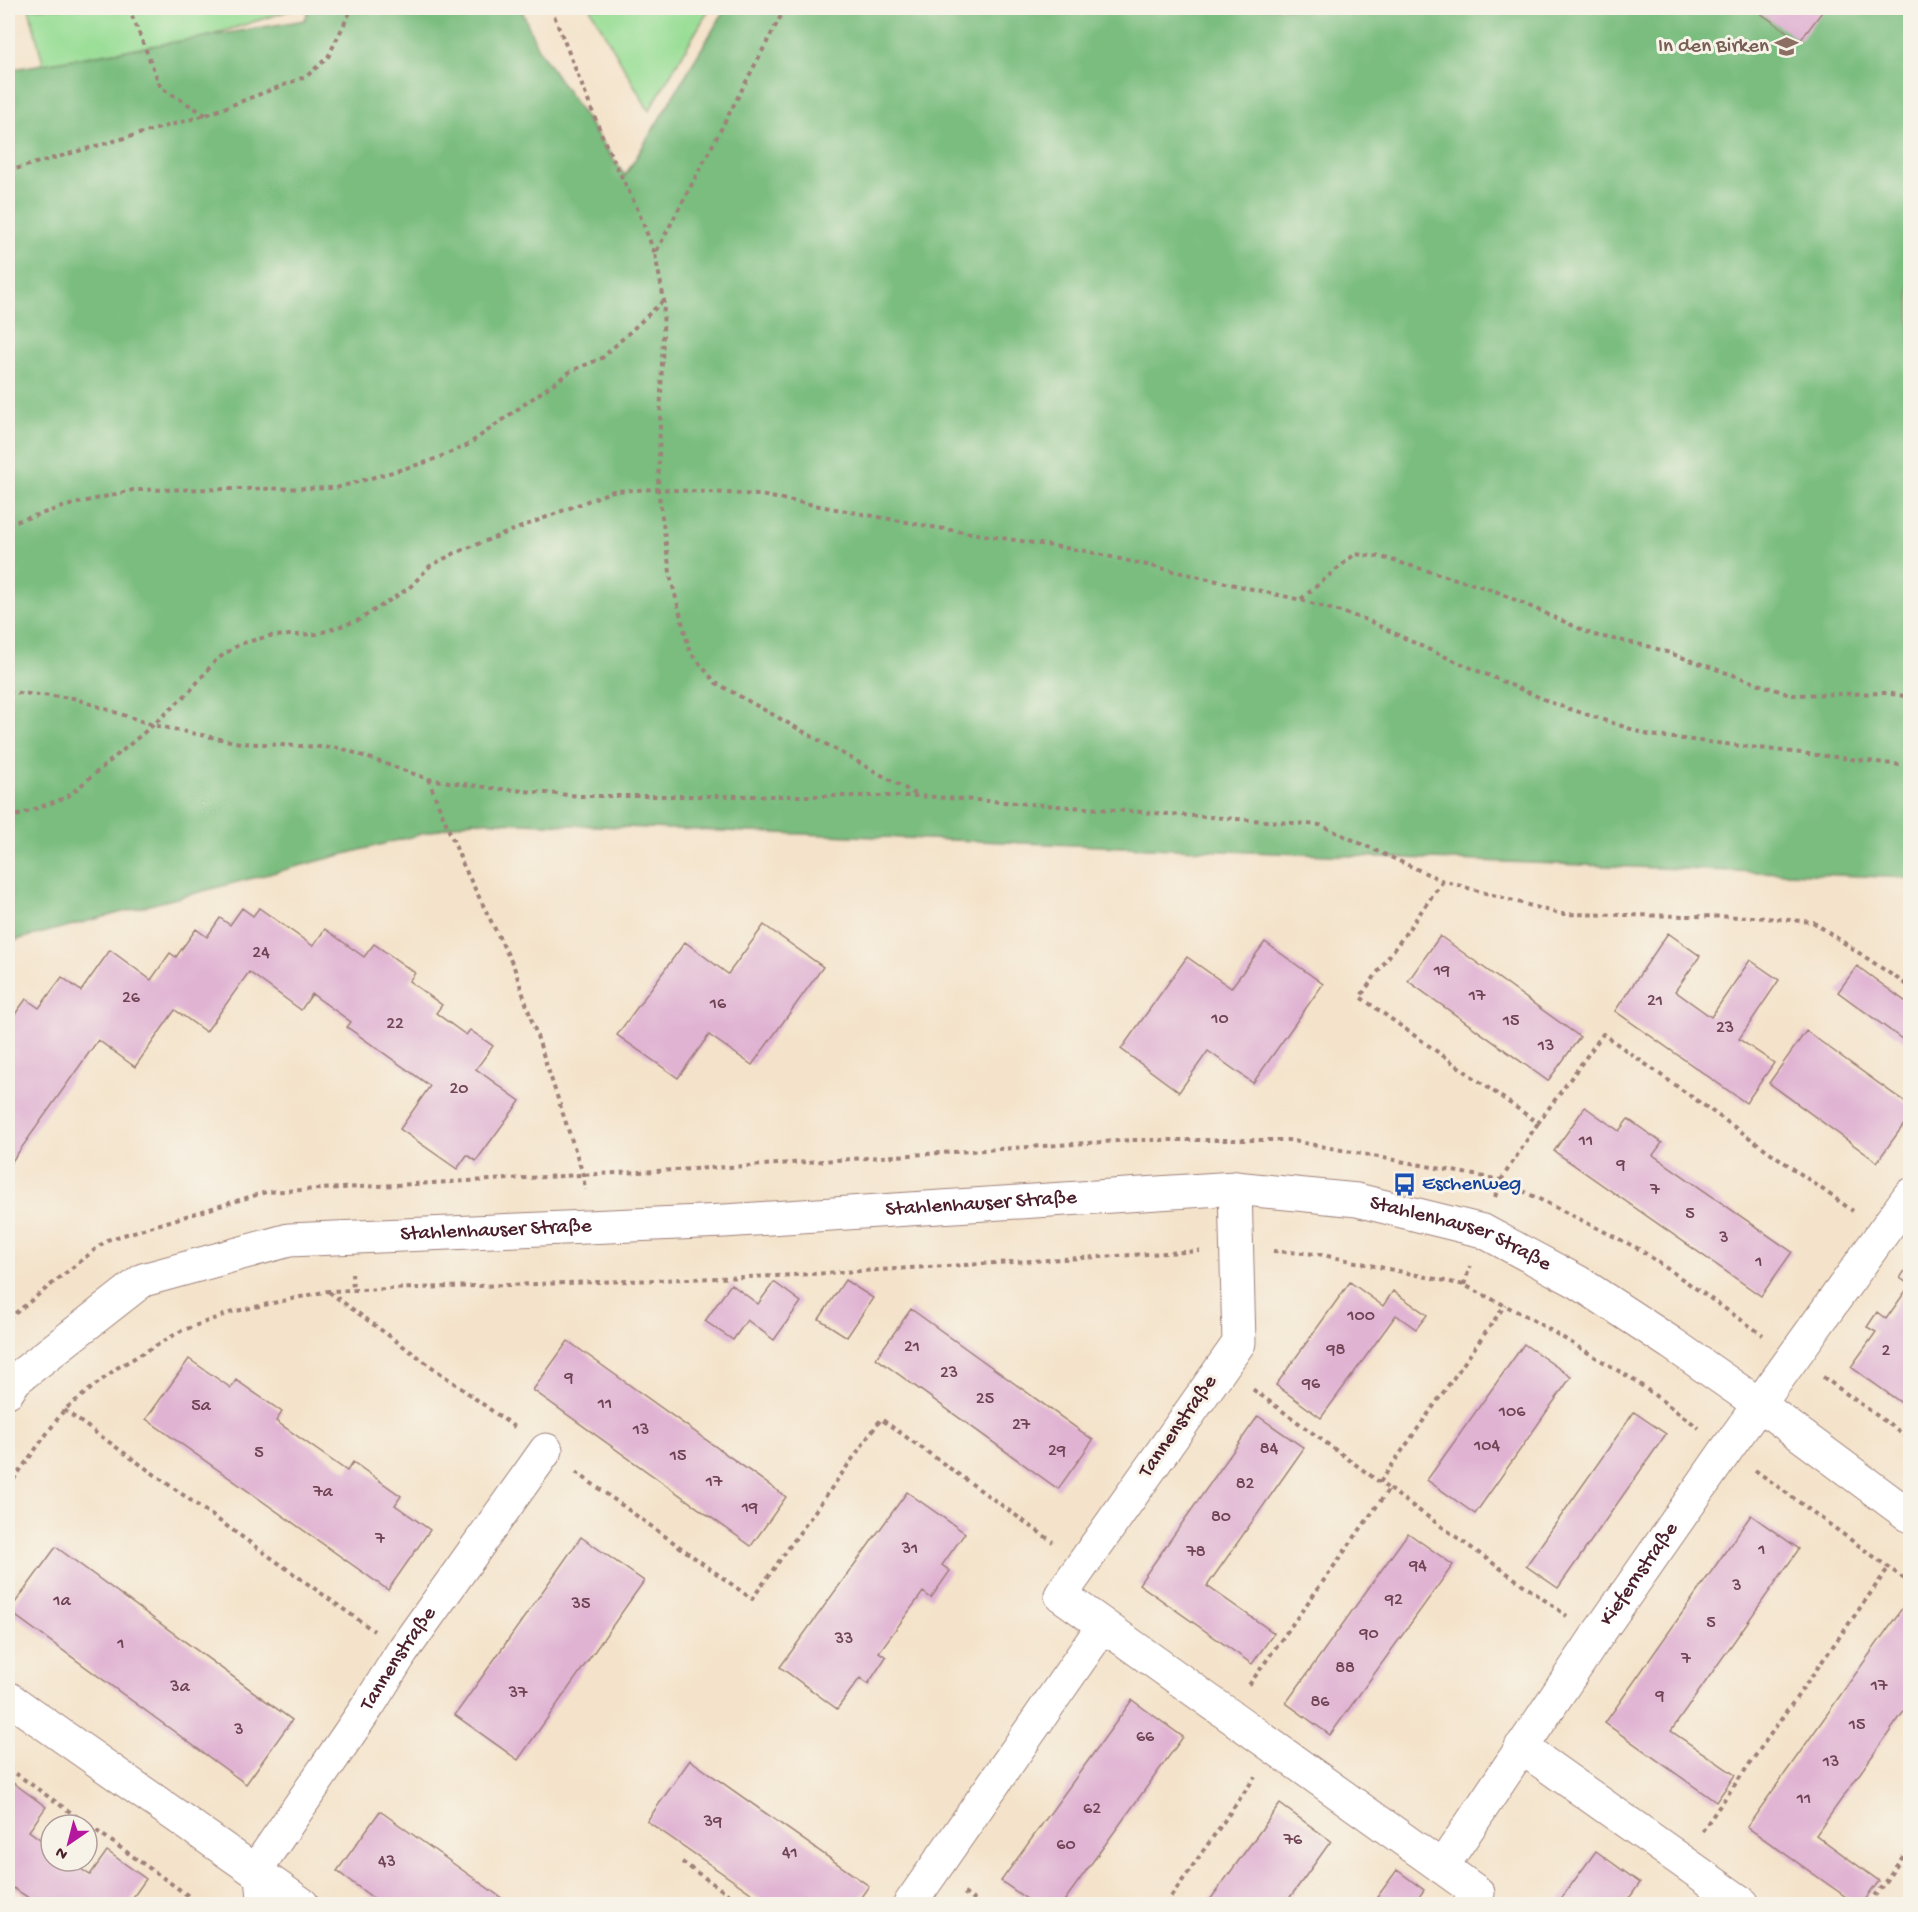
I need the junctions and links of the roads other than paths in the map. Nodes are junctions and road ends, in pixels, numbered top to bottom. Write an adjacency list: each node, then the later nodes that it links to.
1 (1235, 1188): 3 (street, Stahlenhauser Straße); 4 (street, Stahlenhauser Straße); 7 (street, Tannenstraße)
2 (1911, 1195): 4 (street)
3 (8, 1391)
4 (1760, 1405): 6 (street, Stahlenhauser Straße); 9 (street, Kiefernstraße)
5 (546, 1450): 11 (street, Tannenstraße)
6 (1911, 1516)
7 (1103, 1626): 10 (street, Tannenstraße); 14 (street)
8 (8, 1698): 11 (street)
9 (1521, 1748): 10 (street, Kiefernstraße); 16 (street)
10 (1442, 1867): 15 (street)
11 (255, 1871): 12 (lane); 13 (street)
12 (258, 1905)
13 (302, 1905)
14 (910, 1905)
15 (1470, 1905)
16 (1743, 1905)

